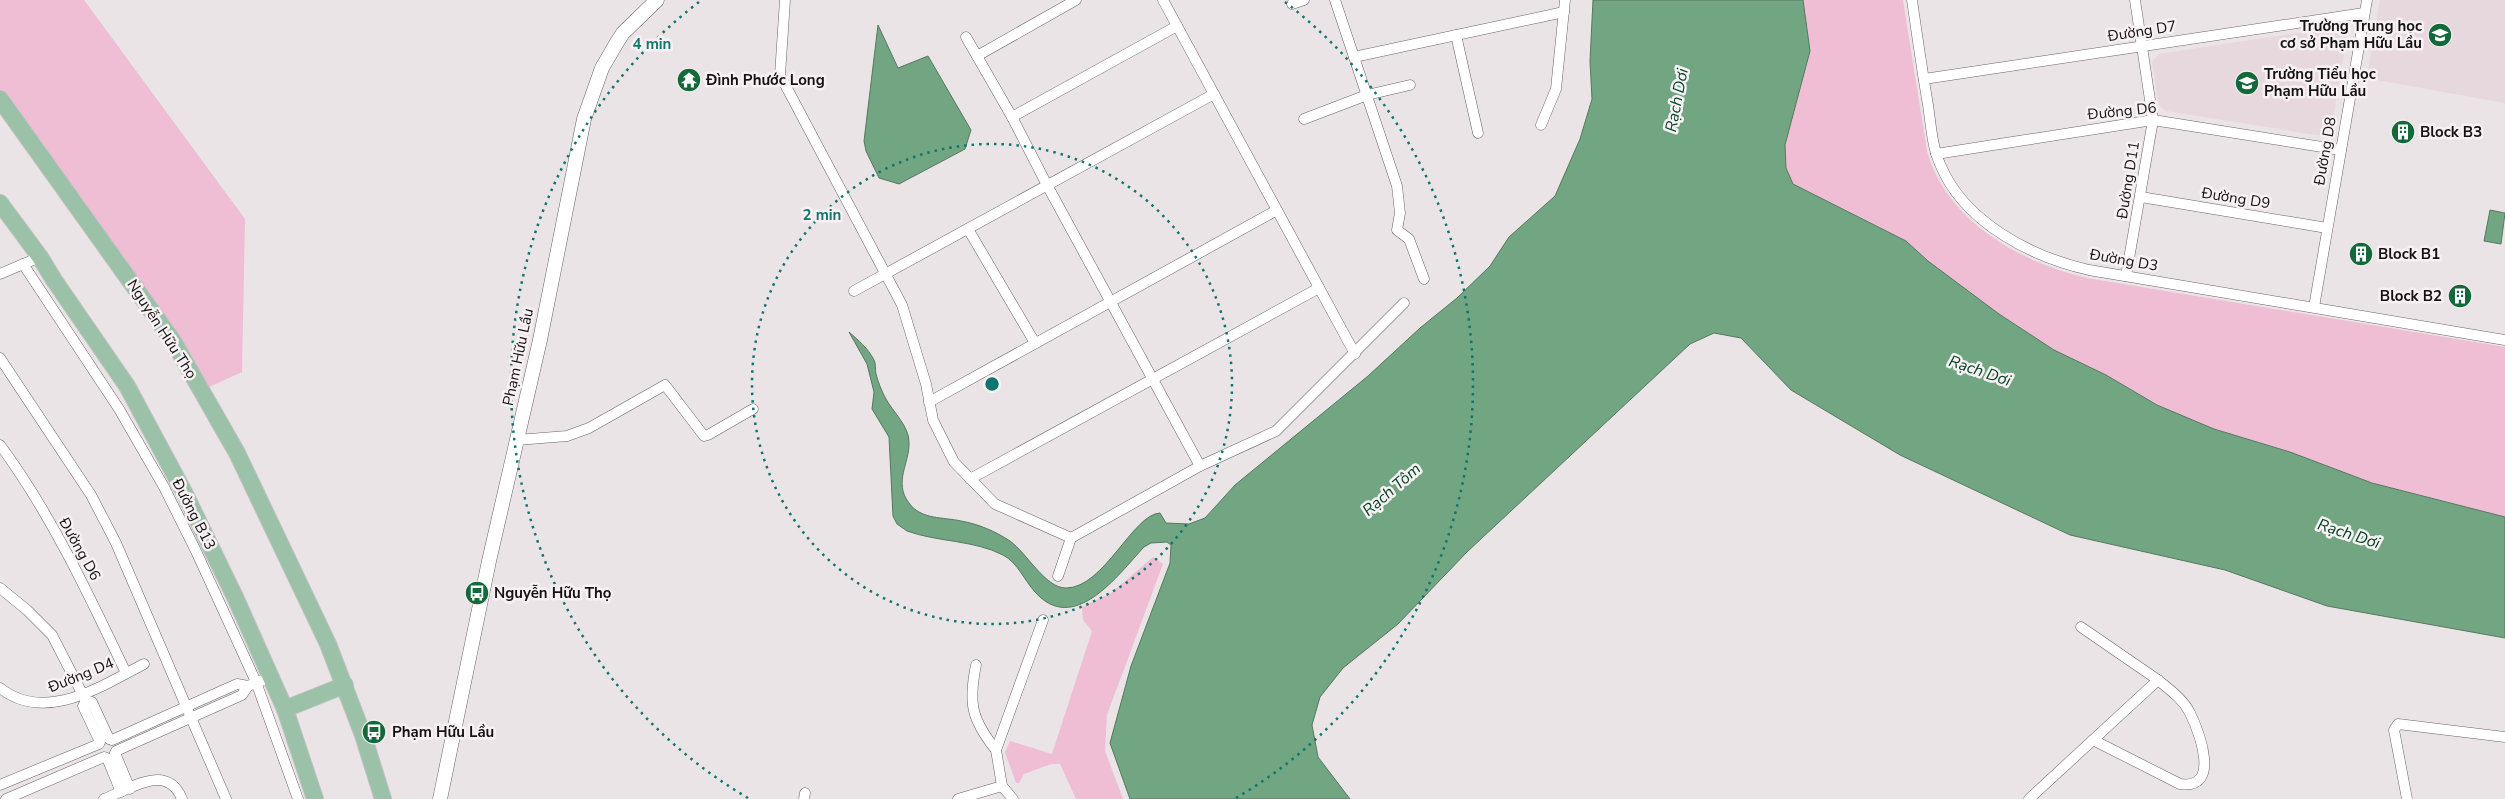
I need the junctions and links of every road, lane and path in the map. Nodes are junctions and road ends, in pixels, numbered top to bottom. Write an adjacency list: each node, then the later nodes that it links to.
1 (657, 0): 56 (main road, Phạm Hữu Lầu)
2 (785, 0): 41 (street)
3 (1076, 0): 18 (street)
4 (1163, 0): 14 (street)
5 (1304, 0): 11 (street)
6 (1335, 0): 19 (street)
7 (1565, 0): 12 (street)
8 (1913, 0): 20 (street, Đường D3)
9 (2135, 0): 17 (street, Đường D11)
10 (2367, 0): 13 (street, Đường D8)
11 (1292, 4)
12 (1564, 12): 15 (street); 28 (street)
13 (2364, 13): 17 (street, Đường D7); 30 (street, Đường D8)
14 (1177, 26): 22 (street); 25 (street)
15 (1456, 35): 19 (street); 29 (street)
16 (966, 37): 18 (street)
17 (2142, 46): 20 (street, Đường D7); 27 (street, Đường D11)
18 (977, 56): 25 (street)
19 (1354, 57): 23 (street)
20 (1924, 79): 31 (street, Đường D3)
21 (1410, 85): 23 (street)
22 (1214, 94): 32 (street); 35 (street)
23 (1367, 96): 26 (street); 43 (street)
24 (0, 99): 70 (main road, Nguyễn Hữu Thọ)
25 (1012, 117): 32 (street)
26 (1304, 119)
27 (2153, 120): 30 (street, Đường D6); 31 (street, Đường D6); 33 (street, Đường D11)
28 (1541, 125)
29 (1478, 133)
30 (2341, 150): 36 (street, Đường D8)
31 (1936, 154): 42 (street, Đường D3)
32 (1047, 186): 37 (street); 46 (street)
33 (2141, 197): 36 (street, Đường D9); 42 (street, Đường D11)
34 (0, 203): 38 (main road)
35 (1277, 210): 44 (street); 46 (street)
36 (2327, 228): 48 (street, Đường D8)
37 (968, 229): 41 (street); 50 (street)
38 (40, 256): 39 (street); 69 (main road)
39 (24, 264): 40 (street); 69 (street, Đường B13)
40 (0, 274)
41 (887, 274): 45 (street); 54 (street)
42 (2126, 276): 48 (street, Đường D3)
43 (1424, 279)
44 (1319, 288): 51 (street); 53 (street)
45 (854, 291)
46 (1110, 301): 50 (street); 53 (street)
47 (1404, 303): 51 (street)
48 (2314, 307): 49 (street, Đường D3)
49 (2505, 340)
50 (1035, 343): 54 (street)
51 (1355, 354): 58 (street)
52 (0, 358): 73 (street)
53 (1153, 379): 58 (street); 59 (street)
54 (929, 402): 59 (street)
55 (753, 409): 56 (street)
56 (517, 440): 91 (main road, Phạm Hữu Lầu)
57 (0, 445): 67 (street, Đường D6)
58 (1200, 466): 60 (street)
59 (970, 479): 60 (street)
60 (1071, 538): 61 (street)
61 (1058, 576)
62 (0, 588): 72 (street)
63 (1043, 620): 79 (street)
64 (2082, 627): 68 (street)
65 (144, 664): 67 (street, Đường D4)
66 (976, 666): 79 (street)
67 (126, 673): 72 (street, Đường D4)
68 (2158, 680): 77 (street); 77 (street)
69 (258, 682): 73 (street); 74 (main road); 75 (street); 88 (street, Đường B13)
70 (345, 685): 74 (main road); 90 (main road, Nguyễn Hữu Thọ)
71 (0, 688): 72 (street, Đường D4)
72 (84, 697): 78 (street)
73 (188, 706): 75 (street); 78 (street)
74 (285, 708): 89 (main road)
75 (192, 717): 80 (street); 87 (street)
76 (2505, 737): 95 (street)
77 (2093, 740): 94 (street)
78 (105, 741): 80 (street); 80 (street); 81 (street)
79 (996, 750): 82 (street)
80 (110, 754): 83 (street); 84 (street)
81 (0, 785)
82 (1002, 786): 92 (street); 93 (street)
83 (125, 790): 85 (street); 86 (street)
84 (6, 799)
85 (104, 799)
86 (182, 799)
87 (226, 799)
88 (298, 799)
89 (315, 799)
90 (382, 799)
91 (440, 799)
92 (958, 799)
93 (1013, 799)
94 (2029, 799)
95 (2407, 799)

